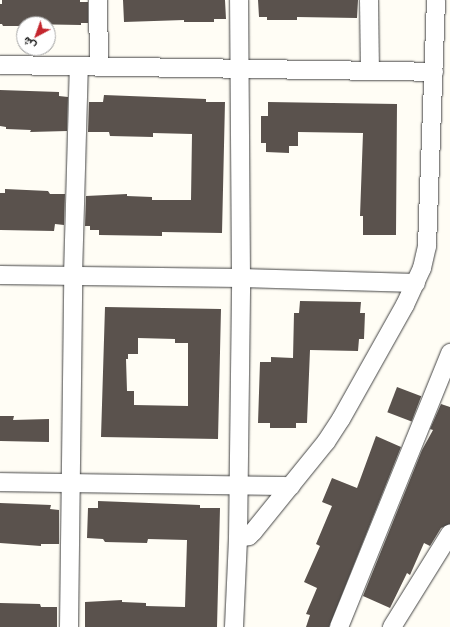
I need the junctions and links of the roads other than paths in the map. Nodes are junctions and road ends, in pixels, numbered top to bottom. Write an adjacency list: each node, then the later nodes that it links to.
1 (98, 0): 7 (street)
2 (239, 0): 8 (street)
3 (369, 0): 9 (street)
4 (436, 0): 10 (street)
5 (0, 66): 6 (street)
6 (79, 67): 7 (street); 12 (street)
7 (98, 67): 8 (street)
8 (239, 69): 9 (street); 13 (street)
9 (370, 71): 10 (street)
10 (434, 72): 14 (street)
11 (0, 275): 12 (street)
12 (73, 276): 13 (street); 17 (street)
13 (241, 278): 14 (street); 18 (street)
14 (416, 283): 19 (street)
15 (450, 353): 24 (street)
16 (0, 482): 17 (street)
17 (71, 483): 18 (street); 22 (street)
18 (237, 486): 19 (street); 21 (street)
19 (291, 486): 21 (street)
20 (450, 534): 25 (street)
21 (238, 538): 23 (street)
22 (68, 627)
23 (234, 627)
24 (339, 627)
25 (392, 627)

